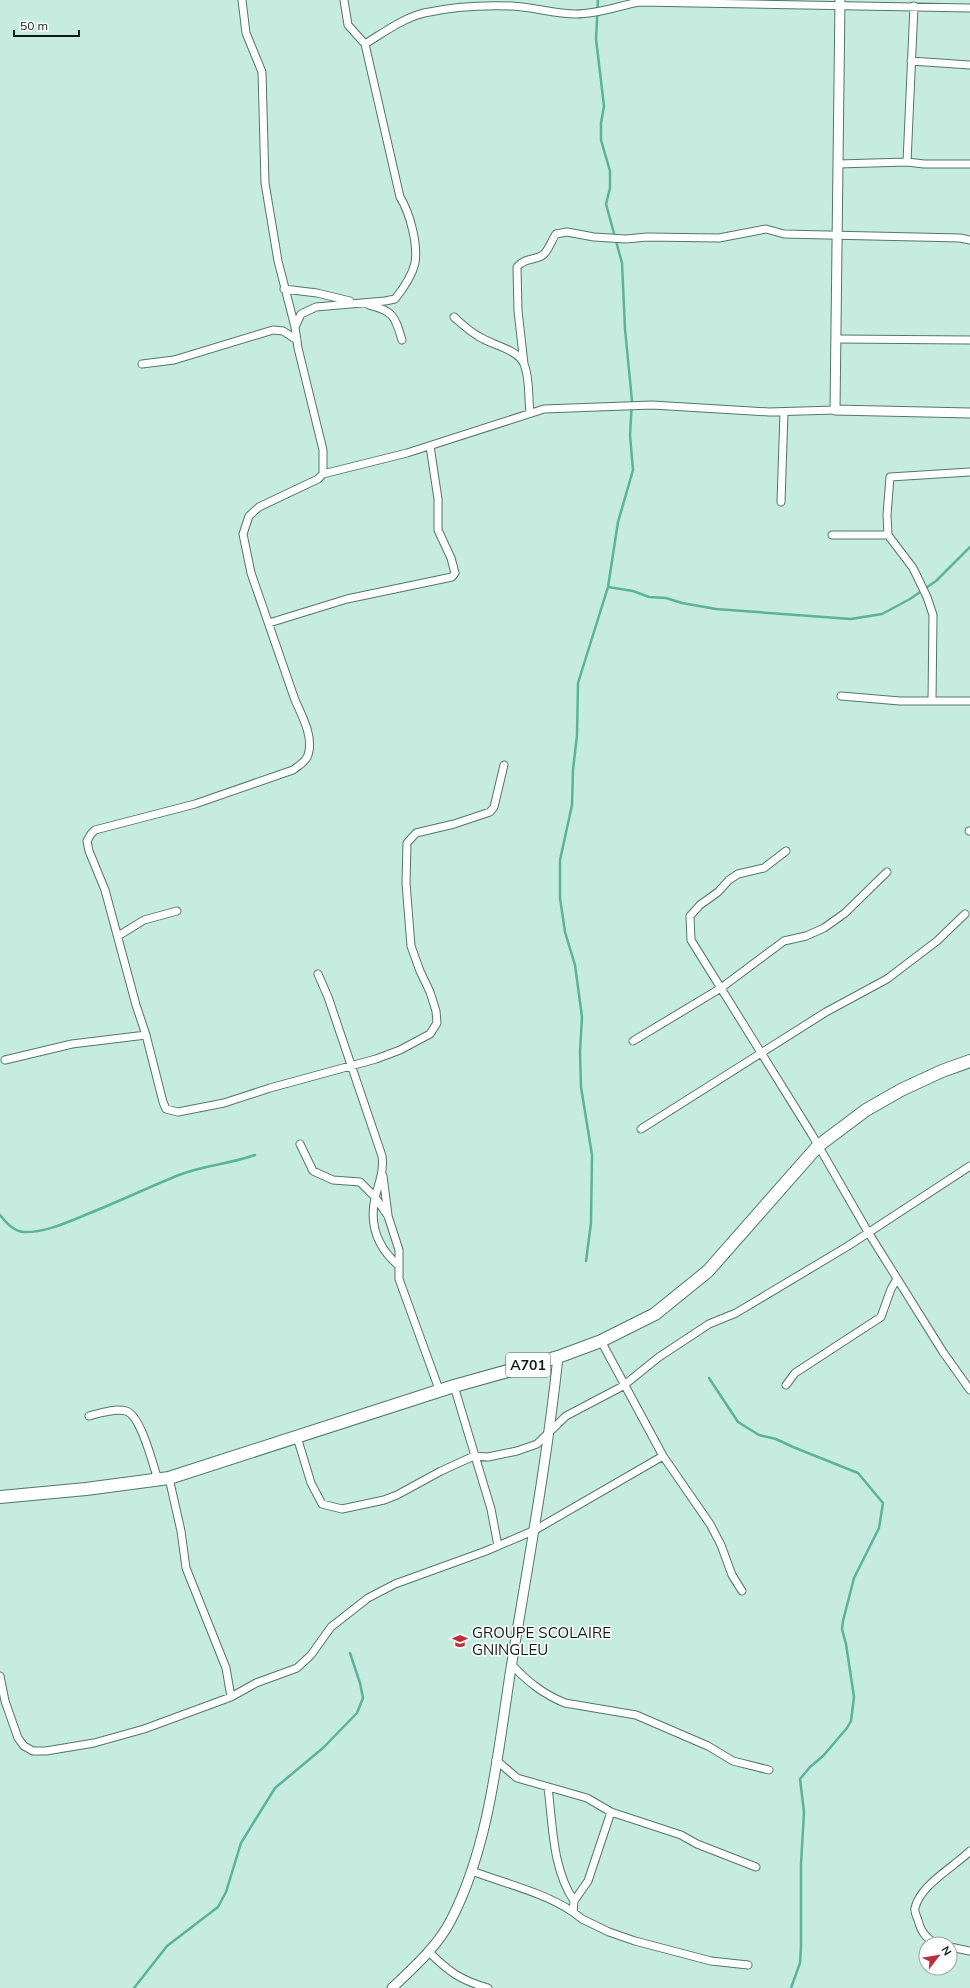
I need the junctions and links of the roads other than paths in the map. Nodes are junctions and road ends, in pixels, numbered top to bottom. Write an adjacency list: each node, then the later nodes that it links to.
1 (242, 0): 16 (street)
2 (344, 0): 8 (street)
3 (667, 2): 4 (street); 8 (street)
4 (734, 2): 5 (street)
5 (839, 3): 6 (street); 12 (street)
6 (914, 6): 7 (street); 9 (street)
7 (970, 8)
8 (364, 44): 17 (street)
9 (911, 61): 10 (street); 11 (street)
10 (970, 65)
11 (907, 162): 12 (street); 13 (street)
12 (838, 164): 14 (street)
13 (970, 164)
14 (837, 235): 15 (street); 22 (street); 27 (street)
15 (970, 240)
16 (284, 289): 18 (street); 21 (street)
17 (388, 301): 18 (street); 19 (street)
18 (362, 303): 19 (street); 21 (street)
19 (390, 313): 24 (street)
20 (454, 317): 27 (street)
21 (295, 326): 23 (street)
22 (836, 339): 25 (street); 28 (street)
23 (297, 340): 26 (street); 34 (street)
24 (402, 340)
25 (970, 340)
26 (142, 364)
27 (524, 364): 29 (street)
28 (835, 410): 30 (street); 31 (street)
29 (530, 412): 30 (street); 32 (street)
30 (784, 412): 35 (street)
31 (970, 413)
32 (430, 446): 34 (street); 38 (street)
33 (970, 472): 37 (street)
34 (323, 474): 38 (street)
35 (781, 502)
36 (832, 535): 37 (street)
37 (888, 535): 40 (street)
38 (268, 623): 47 (street)
39 (841, 696): 40 (street)
40 (932, 701): 41 (street)
41 (970, 701)
42 (504, 765): 55 (street)
43 (786, 851): 49 (street)
44 (887, 872): 49 (street)
45 (177, 911): 47 (street)
46 (965, 914): 52 (street)
47 (118, 936): 50 (street)
48 (318, 974): 55 (street)
49 (721, 988): 51 (street); 52 (street)
50 (146, 1035): 53 (street); 55 (street)
51 (633, 1041)
52 (761, 1054): 56 (street); 58 (street)
53 (5, 1060)
54 (970, 1061): 58 (main road, A701)
55 (352, 1066): 60 (street)
56 (641, 1129)
57 (300, 1144): 61 (street)
58 (818, 1146): 63 (street); 66 (main road, A701)
59 (970, 1166): 63 (street)
60 (382, 1175): 61 (street); 62 (street)
61 (375, 1196): 62 (street); 64 (street)
62 (388, 1216): 64 (street)
63 (868, 1232): 65 (street); 70 (street)
64 (399, 1266): 72 (street)
65 (897, 1279): 68 (street); 71 (street)
66 (601, 1341): 67 (main road, A701); 70 (street)
67 (558, 1357): 69 (main road, A701); 74 (street)
68 (786, 1385)
69 (454, 1386): 72 (main road, A701); 76 (street)
70 (623, 1386): 74 (street); 77 (street)
71 (970, 1390)
72 (440, 1392): 75 (main road, A701)
73 (89, 1416): 78 (street)
74 (550, 1432): 76 (street); 80 (street)
75 (297, 1438): 76 (street); 78 (main road, A701)
76 (474, 1456): 81 (street)
77 (663, 1456): 80 (street); 82 (street)
78 (163, 1479): 79 (main road, A701); 85 (street)
79 (0, 1496)
80 (535, 1530): 81 (street); 83 (street)
81 (498, 1546): 85 (street)
82 (742, 1591)
83 (512, 1665): 86 (street); 87 (street)
84 (0, 1676): 85 (street)
85 (231, 1696)
86 (496, 1760): 88 (street); 92 (street)
87 (769, 1770)
88 (548, 1788): 89 (street); 93 (street)
89 (611, 1812): 91 (street); 93 (street)
90 (970, 1851): 95 (street)
91 (756, 1867)
92 (472, 1871): 94 (street); 97 (street)
93 (574, 1901): 94 (street)
94 (573, 1912): 99 (street)
95 (925, 1936)
96 (958, 1949): 98 (street)
97 (428, 1951): 100 (street); 101 (street)
98 (970, 1951)
99 (748, 1965)
100 (392, 1988)
101 (488, 1988)

